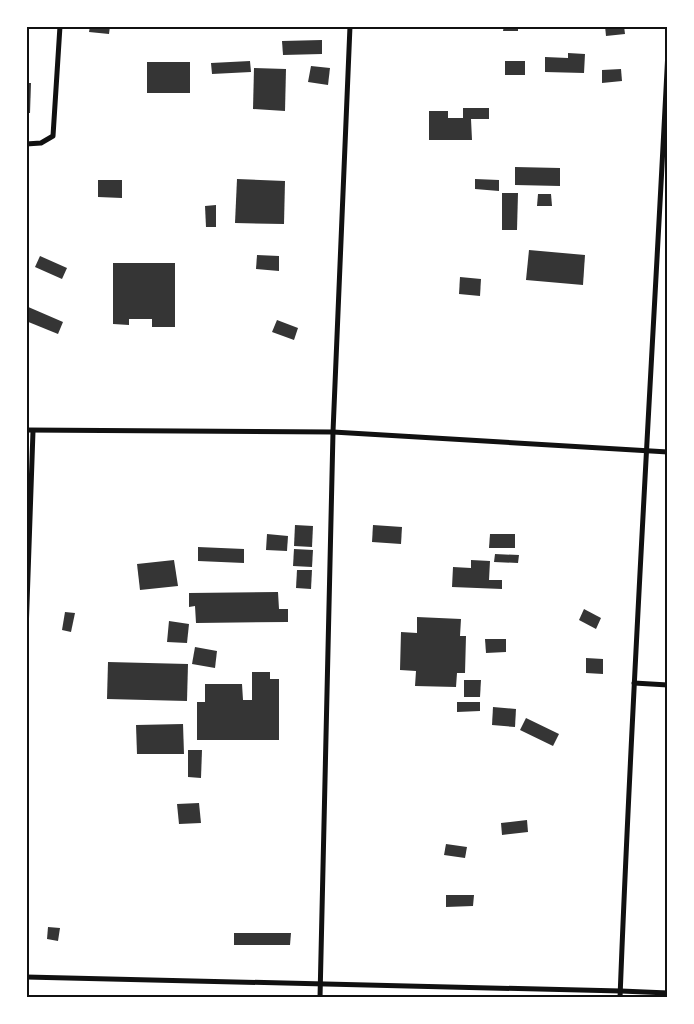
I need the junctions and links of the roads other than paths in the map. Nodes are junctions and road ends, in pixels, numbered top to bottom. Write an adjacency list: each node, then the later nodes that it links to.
1 (60, 26): 4 (street)
2 (350, 26): 8 (street)
3 (668, 51): 5 (street)
4 (26, 144)
5 (665, 162): 9 (street)
6 (26, 430): 7 (street)
7 (33, 431): 8 (street); 11 (street)
8 (333, 432): 9 (street); 15 (street)
9 (648, 450): 10 (street); 12 (street)
10 (668, 452)
11 (26, 633)
12 (634, 683): 13 (street); 16 (street)
13 (668, 685)
14 (26, 977): 15 (street)
15 (320, 984): 16 (street); 18 (street)
16 (621, 991): 17 (street); 19 (street)
17 (668, 993)
18 (320, 998)
19 (620, 998)

